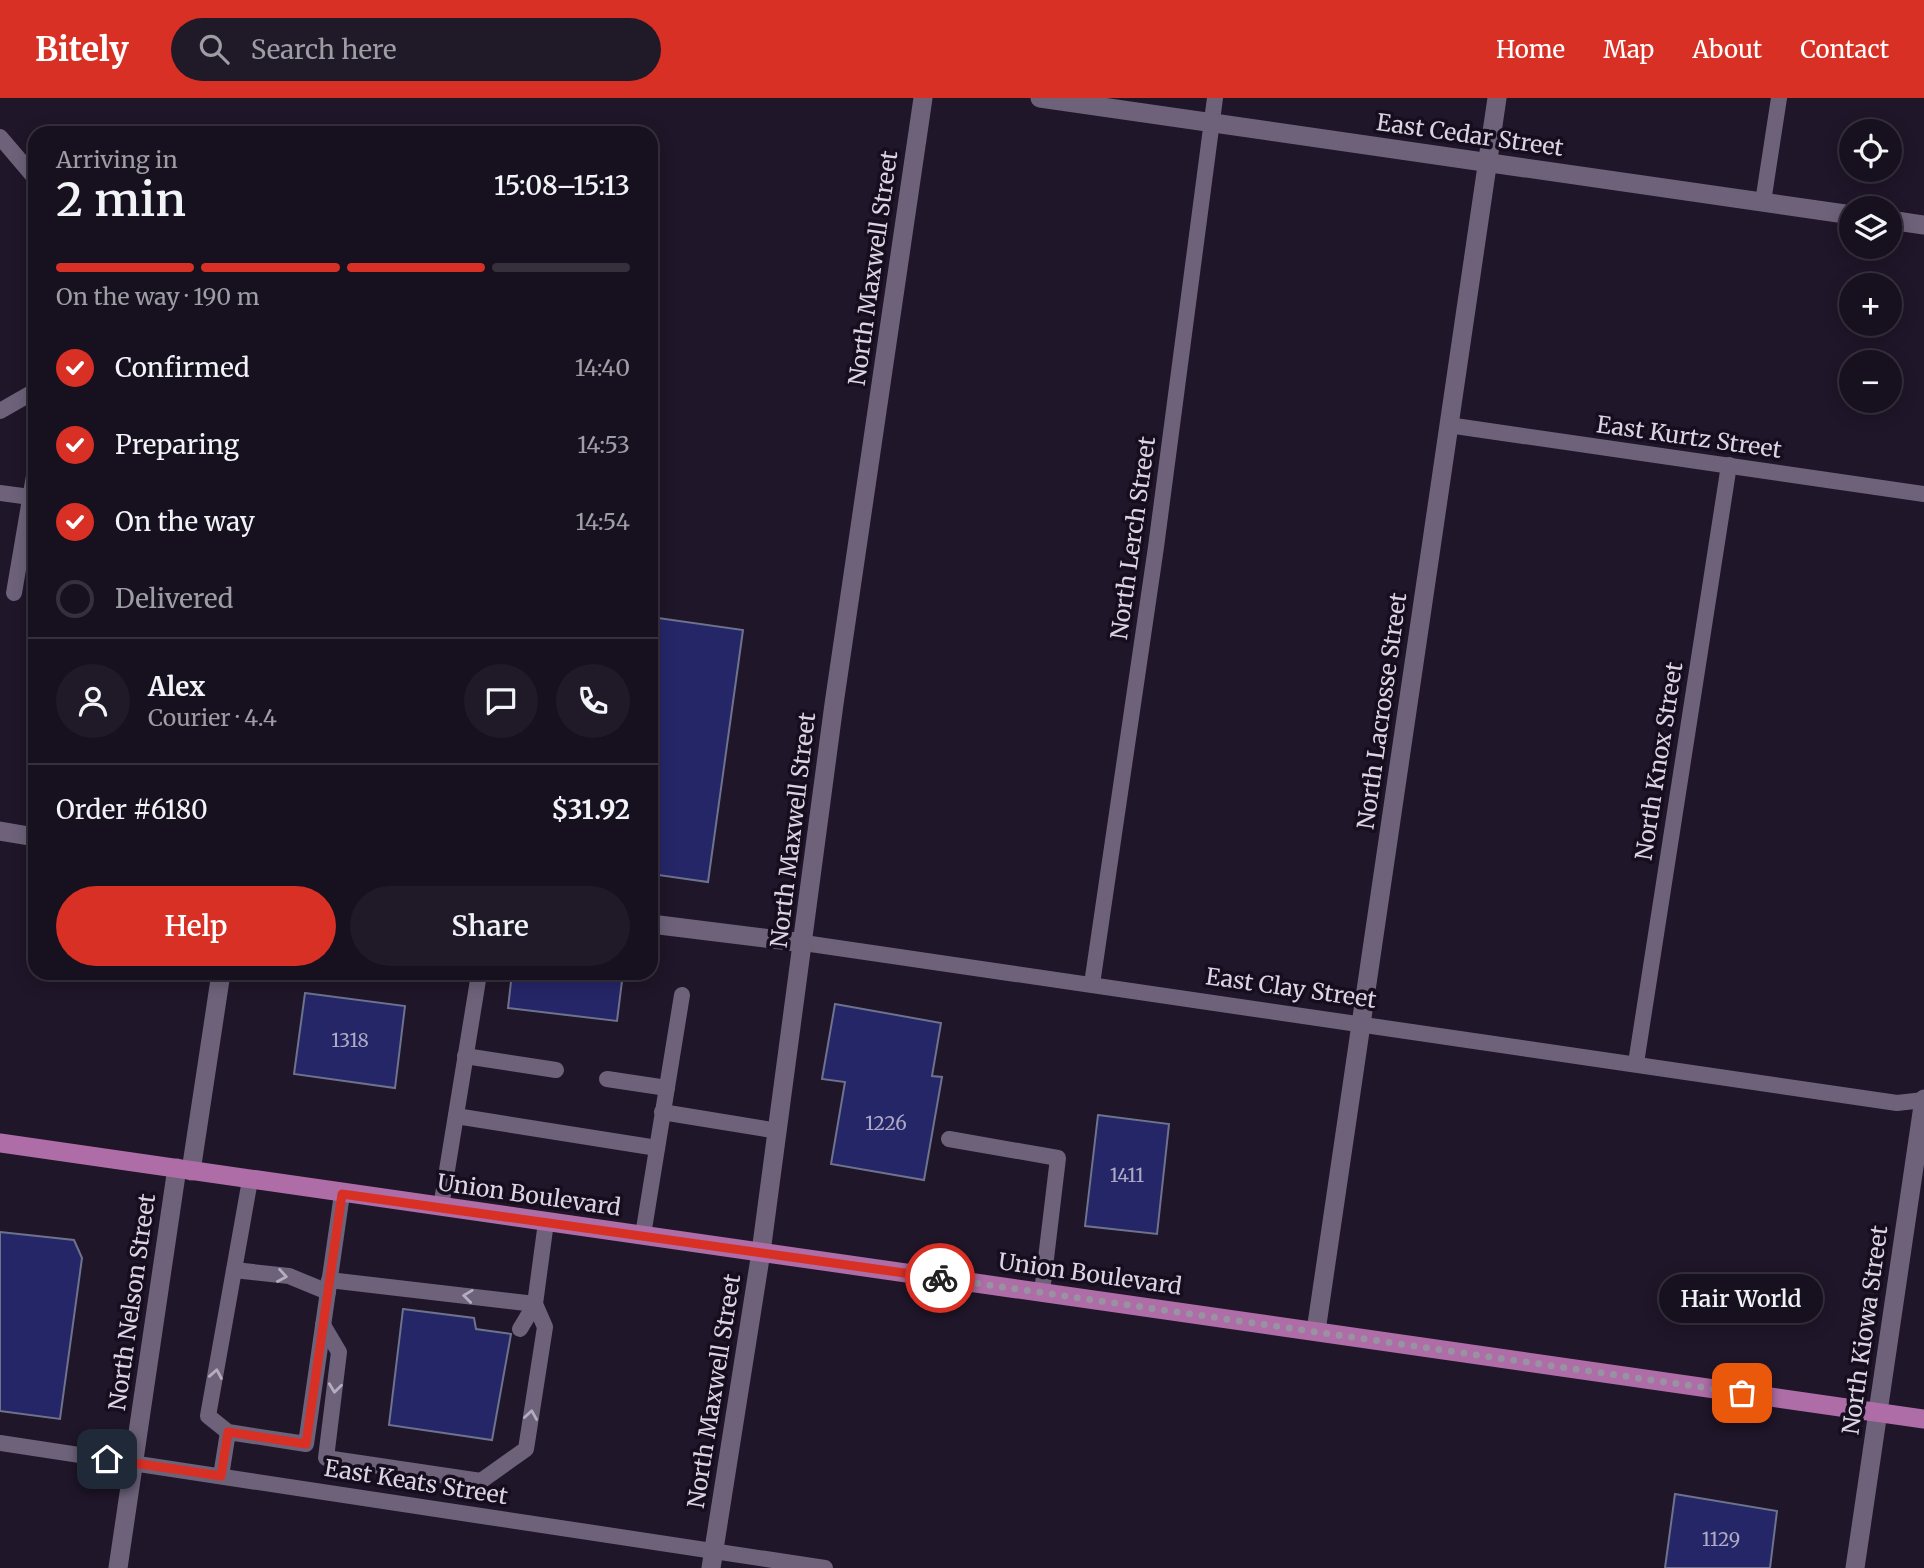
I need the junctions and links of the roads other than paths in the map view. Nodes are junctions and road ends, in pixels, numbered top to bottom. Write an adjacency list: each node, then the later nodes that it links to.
1 (923, 98): 26 (street, North Maxwell Street)
2 (1040, 98): 6 (street, East Cedar Street)
3 (1215, 98): 6 (lane, North Lerch Street)
4 (1497, 98): 8 (street, North Lacrosse Street)
5 (1779, 98): 10 (lane)
6 (1212, 122): 8 (street, East Cedar Street); 29 (lane, North Lerch Street)
7 (0, 138): 9 (lane)
8 (1487, 163): 10 (street, East Cedar Street); 16 (street, North Lacrosse Street)
9 (28, 170)
10 (1763, 202): 11 (street, East Cedar Street)
11 (1839, 213)
12 (1902, 222): 13 (street)
13 (1924, 225)
14 (28, 395): 15 (lane)
15 (0, 411)
16 (1448, 425): 17 (lane, East Kurtz Street); 31 (street, North Lacrosse Street)
17 (1729, 466): 19 (lane, East Kurtz Street); 33 (lane, North Knox Street)
18 (0, 493): 20 (lane)
19 (1924, 494)
20 (28, 497)
21 (28, 509): 22 (lane)
22 (14, 593)
23 (0, 831): 24 (street)
24 (28, 835)
25 (658, 925): 26 (street, East Clay Street)
26 (804, 943): 29 (lane, East Clay Street); 40 (street, North Maxwell Street)
27 (220, 980): 44 (street, North Nelson Street)
28 (478, 980): 32 (lane)
29 (1092, 984): 31 (lane, East Clay Street)
30 (682, 995): 36 (lane)
31 (1362, 1023): 33 (lane, East Clay Street); 57 (street, North Lacrosse Street)
32 (466, 1056): 34 (lane); 39 (lane)
33 (1636, 1063): 37 (lane, East Clay Street)
34 (556, 1070)
35 (607, 1079): 36 (lane)
36 (667, 1088): 38 (lane)
37 (1924, 1099): 58 (street, North Kiowa Street)
38 (662, 1112): 40 (lane); 43 (lane)
39 (456, 1116): 43 (lane); 47 (lane)
40 (778, 1131): 50 (street, North Maxwell Street)
41 (949, 1139): 53 (lane)
42 (0, 1143): 44 (main road, Union Boulevard)
43 (657, 1148): 49 (lane)
44 (184, 1169): 45 (main road, Union Boulevard); 63 (street, North Nelson Street)
45 (250, 1180): 46 (main road, Union Boulevard); 51 (lane)
46 (342, 1194): 47 (main road, Union Boulevard); 52 (lane)
47 (441, 1208): 48 (main road, Union Boulevard)
48 (546, 1222): 49 (main road, Union Boulevard); 54 (lane)
49 (643, 1236): 50 (main road, Union Boulevard)
50 (761, 1252): 53 (main road, Union Boulevard); 66 (street, North Maxwell Street)
51 (234, 1270): 52 (lane, one-way to 52); 60 (lane, one-way to 51)
52 (329, 1286): 54 (lane, one-way to 52); 55 (lane)
53 (1042, 1292): 57 (main road, Union Boulevard)
54 (535, 1304): 56 (lane); 64 (lane, one-way to 54)
55 (323, 1325): 60 (lane); 64 (lane, one-way to 64)
56 (520, 1329)
57 (1315, 1332): 58 (main road, Union Boulevard)
58 (1878, 1412): 59 (main road, Union Boulevard); 69 (street, North Kiowa Street)
59 (1924, 1419)
60 (228, 1432): 65 (lane)
61 (0, 1443): 63 (lane, East Keats Street)
62 (501, 1450): 64 (lane)
63 (134, 1462): 65 (lane, East Keats Street); 67 (street, North Nelson Street)
64 (498, 1468)
65 (221, 1476): 66 (lane, East Keats Street)
66 (712, 1559): 68 (lane, East Keats Street)
67 (118, 1568)
68 (825, 1568)
69 (1855, 1568)

